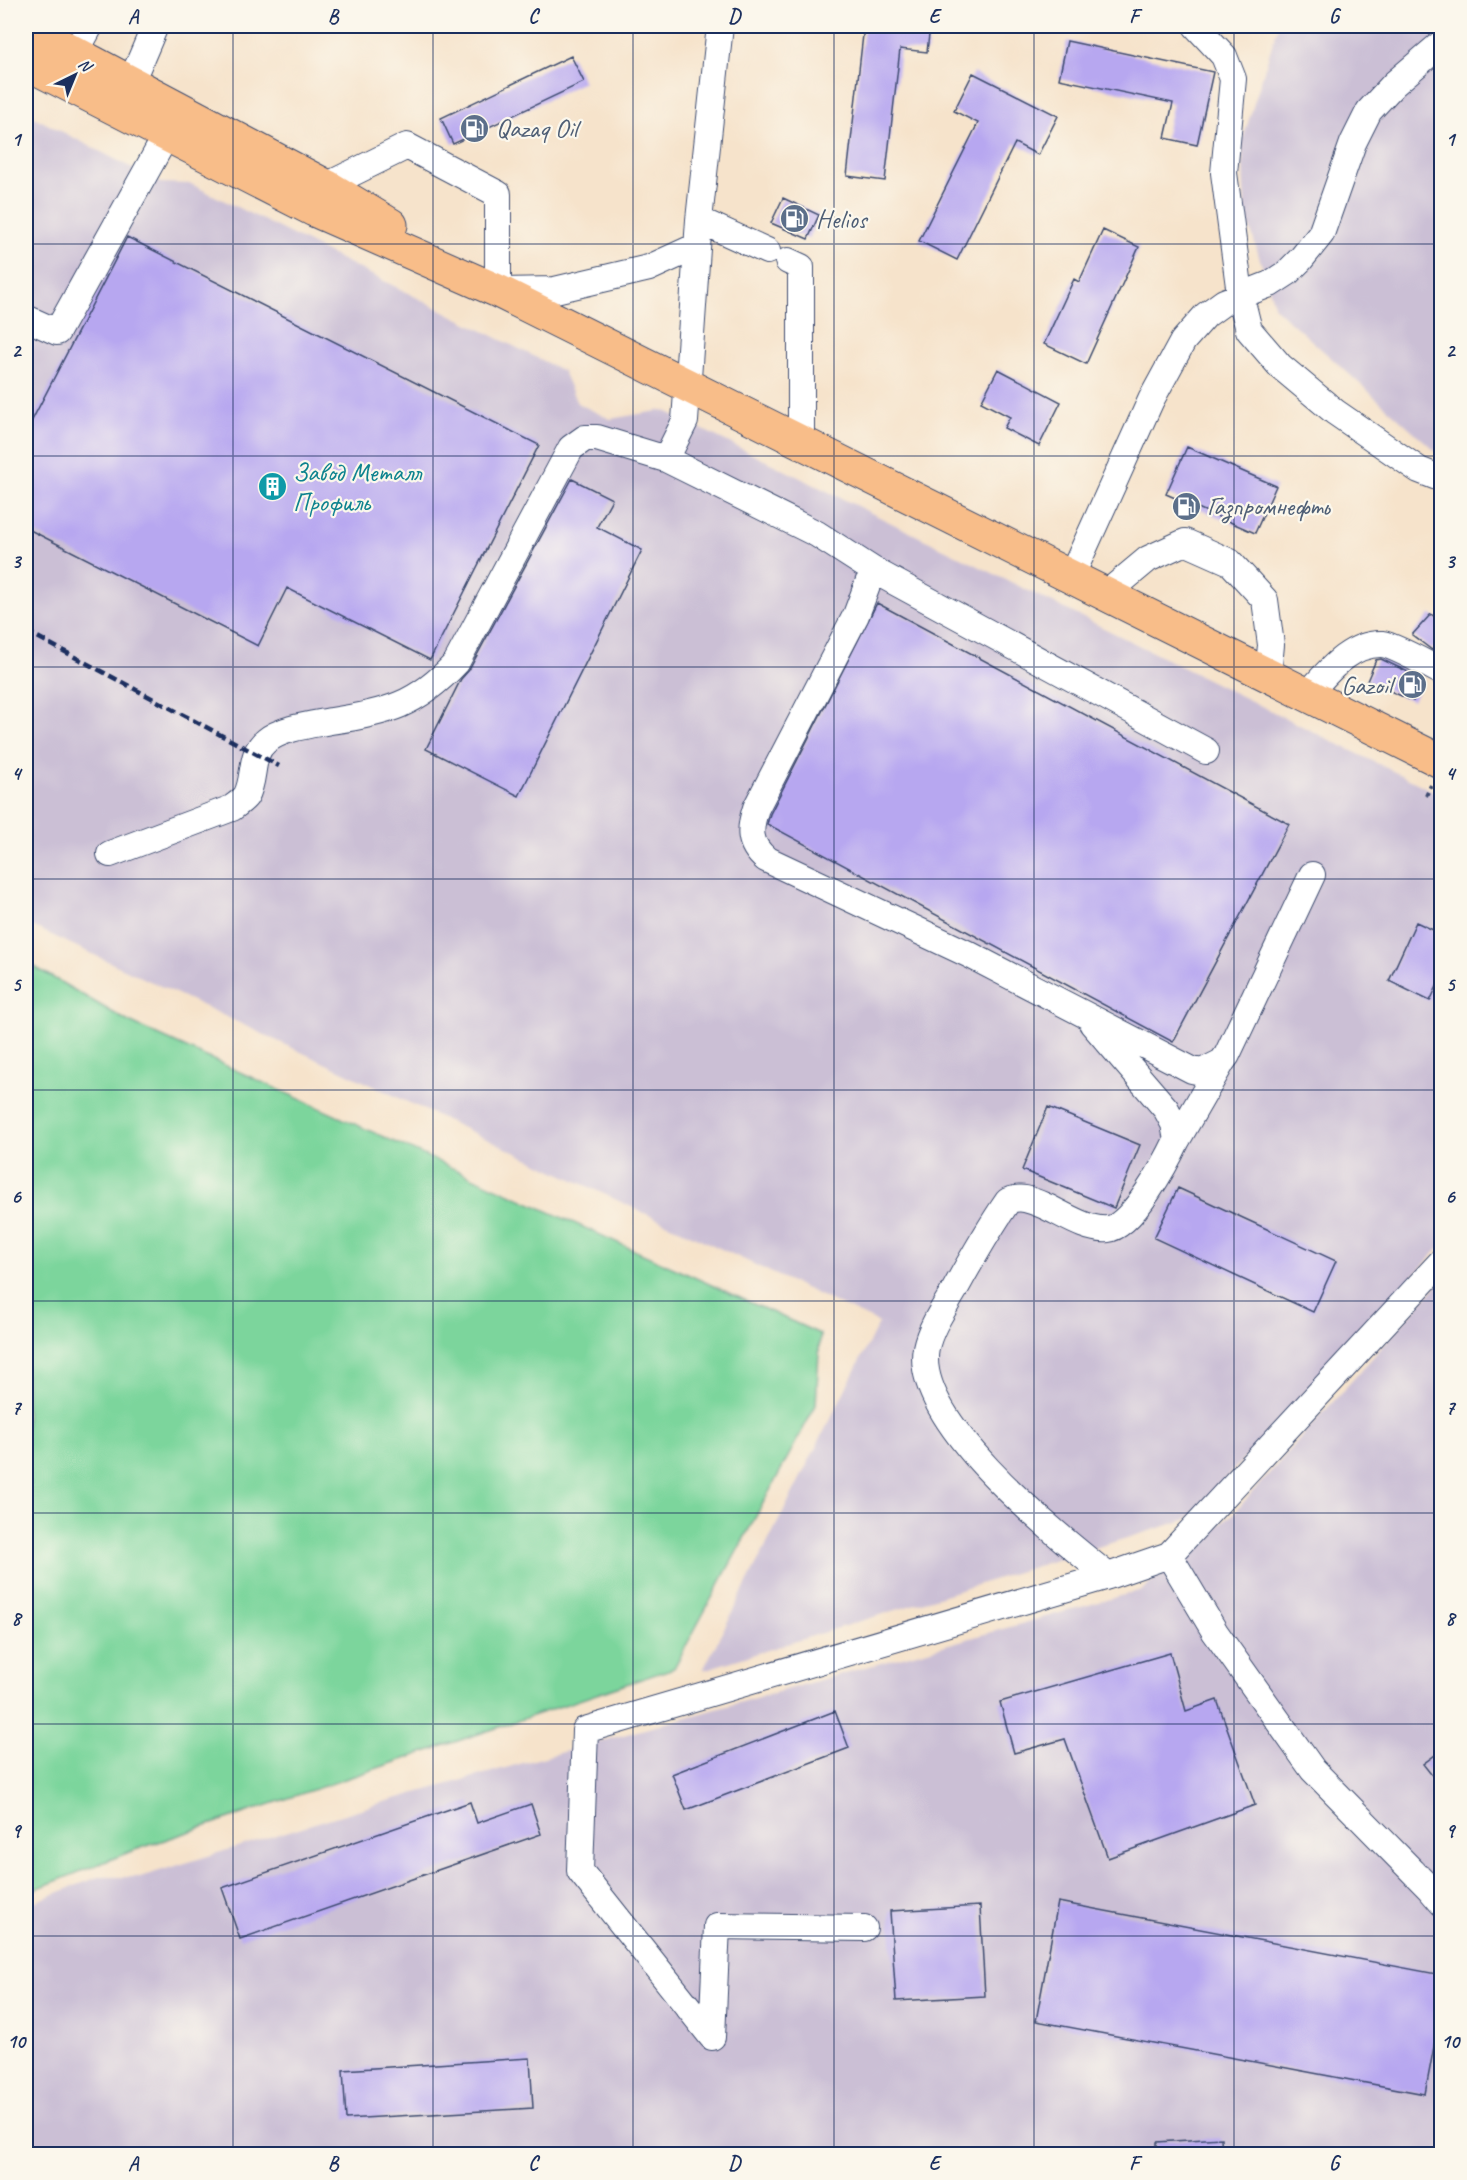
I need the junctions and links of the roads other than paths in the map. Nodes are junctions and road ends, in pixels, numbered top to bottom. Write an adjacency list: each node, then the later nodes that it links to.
1 (155, 26): 8 (street)
2 (720, 26): 11 (street)
3 (1196, 26): 14 (street)
4 (26, 27): 5 (main road)
5 (82, 39): 8 (main road)
6 (1442, 43): 14 (street)
7 (26, 63): 9 (main road)
8 (131, 82): 10 (main road)
9 (167, 134): 13 (main road); 15 (street)
10 (326, 186): 13 (main road); 13 (street)
11 (699, 220): 12 (street); 17 (street)
12 (696, 246): 13 (street); 16 (street)
13 (498, 291): 16 (main road)
14 (1240, 294): 19 (street); 21 (street)
15 (26, 318)
16 (686, 385): 17 (main road); 18 (street)
17 (801, 442): 21 (main road)
18 (666, 459): 20 (street); 28 (street)
19 (1442, 479)
20 (873, 570): 26 (street); 30 (street)
21 (1071, 576): 22 (main road)
22 (1106, 594): 24 (main road); 24 (street)
23 (1442, 672): 25 (street)
24 (1268, 675): 25 (main road)
25 (1307, 695): 27 (main road)
26 (1206, 751)
27 (1442, 762)
28 (110, 854)
29 (1312, 875): 31 (street)
30 (1083, 1014): 31 (street); 32 (street)
31 (1222, 1062): 32 (street)
32 (1177, 1140): 35 (street)
33 (1442, 1261): 34 (street)
34 (1169, 1554): 35 (street); 36 (street)
35 (1108, 1576): 37 (street)
36 (1442, 1903)
37 (864, 1928)

